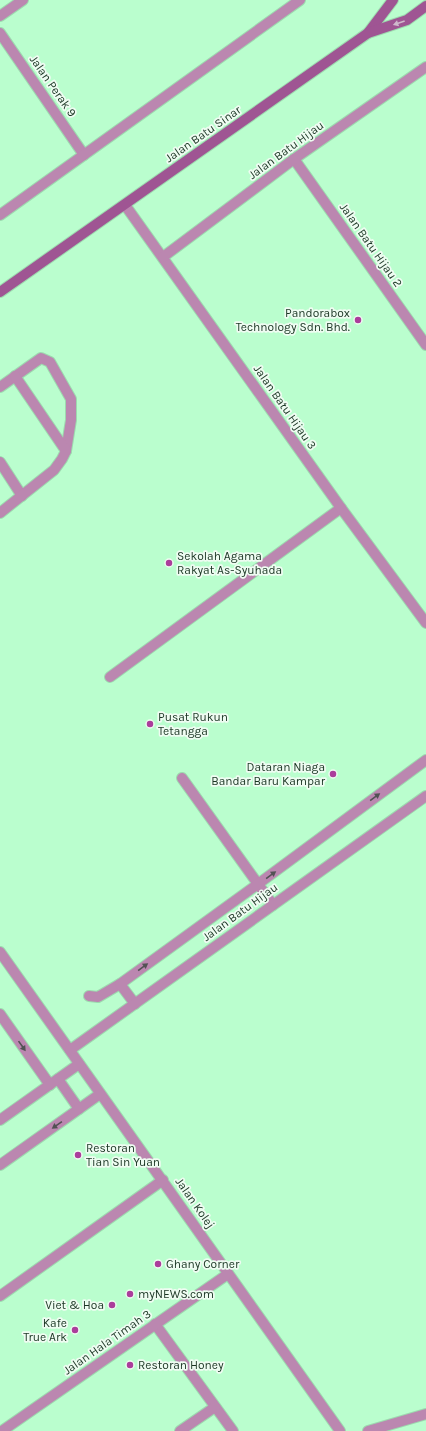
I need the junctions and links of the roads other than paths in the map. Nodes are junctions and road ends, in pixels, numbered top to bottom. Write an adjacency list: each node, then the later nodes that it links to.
1 (23, 0): 6 (street)
2 (300, 0): 4 (street)
3 (393, 0): 8 (street)
4 (288, 4): 10 (street)
5 (426, 6): 8 (street, Jalan Batu Sinar, one-way to 8)
6 (0, 16)
7 (0, 33): 10 (street, Jalan Perak 9)
8 (368, 33): 12 (street, Jalan Batu Sinar)
9 (425, 69): 11 (street, Jalan Batu Hijau)
10 (84, 155): 13 (street)
11 (294, 159): 14 (street, Jalan Batu Hijau); 16 (street, Jalan Batu Hijau 2)
12 (125, 205): 14 (street, Jalan Batu Hijau 3); 15 (street, Jalan Batu Sinar)
13 (0, 215)
14 (163, 257): 22 (street, Jalan Batu Hijau 3)
15 (0, 292)
16 (426, 345)
17 (15, 376): 18 (street); 19 (street); 19 (street)
18 (0, 387)
19 (66, 451): 21 (street)
20 (0, 462): 21 (street)
21 (22, 496): 23 (street)
22 (341, 508): 24 (street, Jalan Batu Hijau 3); 25 (street)
23 (0, 514)
24 (426, 623)
25 (110, 677)
26 (426, 760): 29 (street, one-way to 26)
27 (182, 778): 29 (street)
28 (426, 796): 30 (street, Jalan Batu Hijau)
29 (258, 884): 30 (street); 32 (street, one-way to 29)
30 (273, 905): 34 (street, Jalan Batu Hijau)
31 (0, 952): 36 (street, Jalan Kolej)
32 (120, 984): 33 (street); 34 (street)
33 (90, 996)
34 (135, 1004): 36 (street, Jalan Batu Hijau)
35 (0, 1014): 38 (street, one-way to 38)
36 (70, 1050): 37 (street, Jalan Kolej)
37 (79, 1064): 38 (street); 39 (street, Jalan Kolej)
38 (54, 1082): 40 (street); 41 (street)
39 (100, 1094): 40 (street); 43 (street, Jalan Kolej)
40 (79, 1109): 42 (street, one-way to 42)
41 (0, 1120)
42 (0, 1165)
43 (163, 1180): 44 (street, Jalan Kolej); 45 (street)
44 (228, 1274): 46 (street, Jalan Hala Timah 3); 52 (street, Jalan Kolej)
45 (0, 1296)
46 (155, 1324): 47 (street); 49 (street, Jalan Hala Timah 3)
47 (215, 1407): 50 (street); 51 (street)
48 (426, 1414): 53 (street)
49 (2, 1431)
50 (180, 1431)
51 (233, 1431)
52 (340, 1431)
53 (368, 1431)

